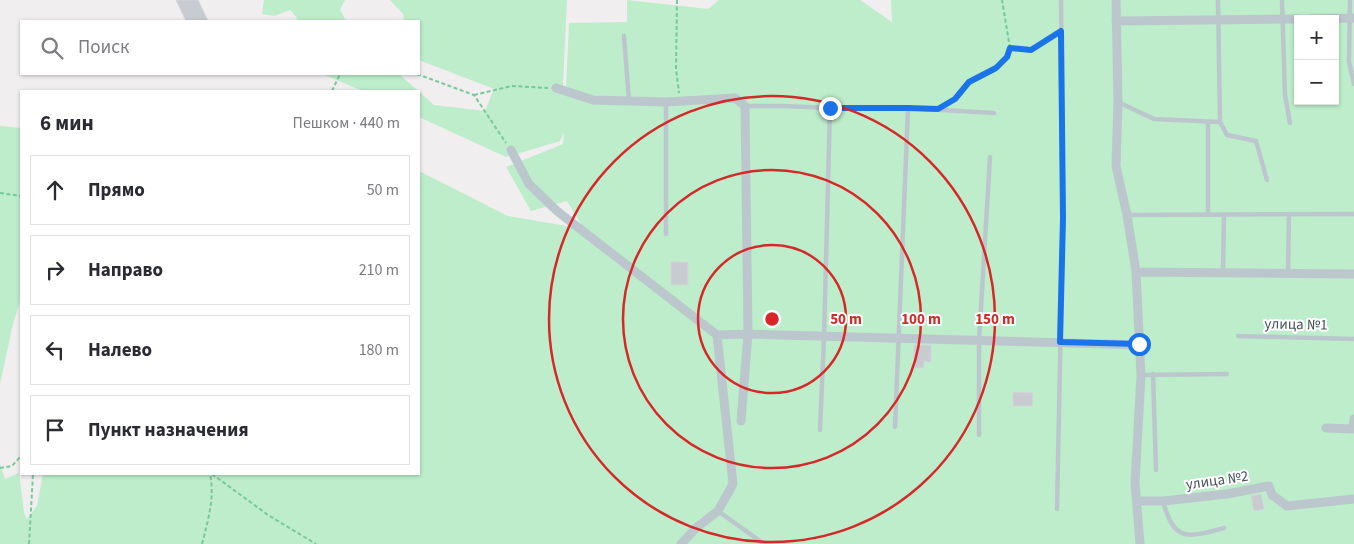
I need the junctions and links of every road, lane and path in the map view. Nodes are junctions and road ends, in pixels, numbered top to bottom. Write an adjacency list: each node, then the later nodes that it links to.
1 (677, 0): 24 (path)
2 (1002, 0): 16 (path)
3 (1061, 0): 14 (lane)
4 (1116, 0): 13 (street)
5 (1218, 0): 12 (lane)
6 (1282, 0): 10 (lane)
7 (1350, 0): 9 (lane)
8 (1339, 18): 9 (street)
9 (1352, 18): 19 (lane)
10 (1282, 19): 11 (street); 12 (street); 34 (lane)
11 (1294, 19)
12 (1219, 20): 13 (street); 32 (lane)
13 (1116, 21): 26 (street)
14 (1061, 31): 16 (path); 57 (lane)
15 (624, 36): 23 (lane)
16 (1010, 48): 30 (path)
17 (340, 75): 21 (path)
18 (420, 75): 22 (path)
19 (1354, 84)
20 (556, 88): 22 (path); 23 (street)
21 (332, 90)
22 (474, 95): 35 (path)
23 (629, 100): 25 (street)
24 (680, 100): 25 (street); 27 (street)
25 (666, 102): 45 (lane)
26 (1118, 102): 33 (lane); 44 (street)
27 (745, 106): 28 (lane); 50 (street)
28 (830, 108): 29 (lane); 53 (lane)
29 (908, 108): 30 (lane); 55 (lane)
30 (938, 109): 31 (lane)
31 (994, 112)
32 (1220, 122): 33 (lane); 37 (lane)
33 (1208, 123): 42 (lane)
34 (1290, 123)
35 (510, 150): 51 (street)
36 (990, 157): 56 (lane)
37 (1267, 180)
38 (0, 193): 39 (path)
39 (20, 196)
40 (1289, 214): 41 (lane); 43 (lane); 48 (lane)
41 (1354, 214)
42 (1208, 215): 43 (lane); 44 (lane)
43 (1224, 215): 47 (lane)
44 (1127, 216): 46 (street)
45 (666, 234)
46 (1136, 272): 47 (street); 58 (street)
47 (1223, 273): 48 (street)
48 (1288, 274): 49 (street)
49 (1354, 274)
50 (748, 334): 51 (street); 53 (street); 63 (street)
51 (716, 336): 78 (street)
52 (1238, 336): 54 (lane, улица №1)
53 (824, 337): 55 (street); 66 (lane)
54 (1354, 338)
55 (899, 339): 56 (street); 64 (lane)
56 (979, 341): 57 (street); 67 (lane)
57 (1060, 342): 58 (street); 77 (lane)
58 (1139, 344): 59 (street)
59 (1141, 374): 60 (lane); 76 (street)
60 (1153, 374): 61 (lane); 70 (lane)
61 (1227, 374)
62 (1354, 419): 65 (street)
63 (741, 421)
64 (895, 427)
65 (1326, 428)
66 (820, 430)
67 (978, 434)
68 (20, 457): 69 (path)
69 (0, 468)
70 (1156, 470)
71 (33, 475): 80 (path)
72 (211, 475): 81 (path)
73 (212, 475): 82 (path)
74 (1354, 499): 75 (street, улица №2)
75 (1164, 501): 76 (street, улица №2); 79 (lane)
76 (1137, 502): 85 (street)
77 (1057, 509)
78 (718, 511): 83 (street); 84 (lane)
79 (1224, 528)
80 (30, 544)
81 (202, 544)
82 (316, 544)
83 (681, 544)
84 (764, 544)
85 (1140, 544)

